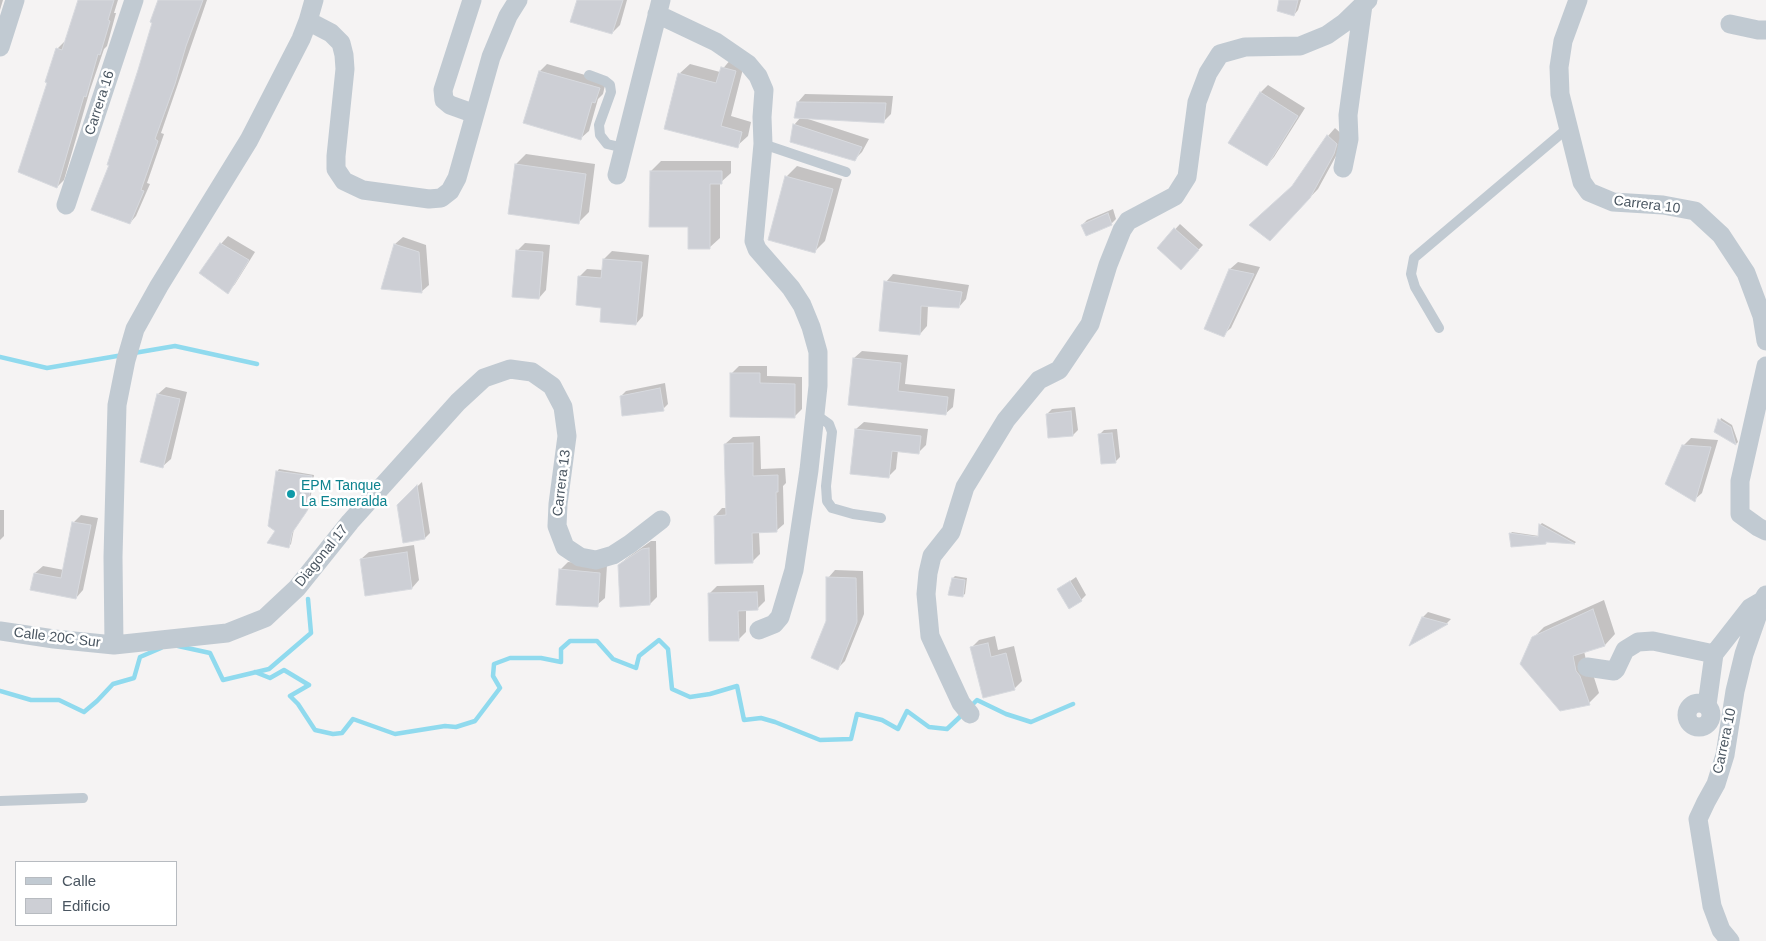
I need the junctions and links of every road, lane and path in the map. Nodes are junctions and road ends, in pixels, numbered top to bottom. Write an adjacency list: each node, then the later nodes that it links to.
1 (16, 0): 12 (street)
2 (134, 0): 21 (street, Carrera 16)
3 (314, 0): 9 (street)
4 (472, 0): 14 (street)
5 (518, 0): 14 (street)
6 (1578, 0): 15 (street, Carrera 10)
7 (1365, 2): 18 (street); 37 (street)
8 (659, 7): 16 (street); 17 (street)
9 (308, 21): 14 (street); 33 (street)
10 (1730, 24): 11 (street)
11 (1766, 30)
12 (0, 47)
13 (589, 76): 17 (lane)
14 (475, 114)
15 (1569, 127): 22 (lane); 23 (street, Carrera 10)
16 (764, 144): 19 (lane); 26 (street)
17 (624, 148): 20 (street)
18 (1343, 168)
19 (846, 172)
20 (617, 175)
21 (66, 205)
22 (1439, 328)
23 (1766, 341)
24 (1766, 366): 29 (street)
25 (510, 369): 28 (street, Carrera 13); 33 (street, Diagonal 17)
26 (813, 418): 27 (lane); 31 (street)
27 (881, 518)
28 (661, 520)
29 (1766, 531)
30 (1764, 598): 34 (street); 40 (street, Carrera 10)
31 (759, 630)
32 (0, 631): 33 (street, Calle 20C Sur)
33 (114, 645)
34 (1714, 654): 35 (street); 36 (street)
35 (1587, 667)
36 (1707, 705)
37 (970, 714)
38 (83, 798): 39 (lane)
39 (0, 801)
40 (1730, 941)

